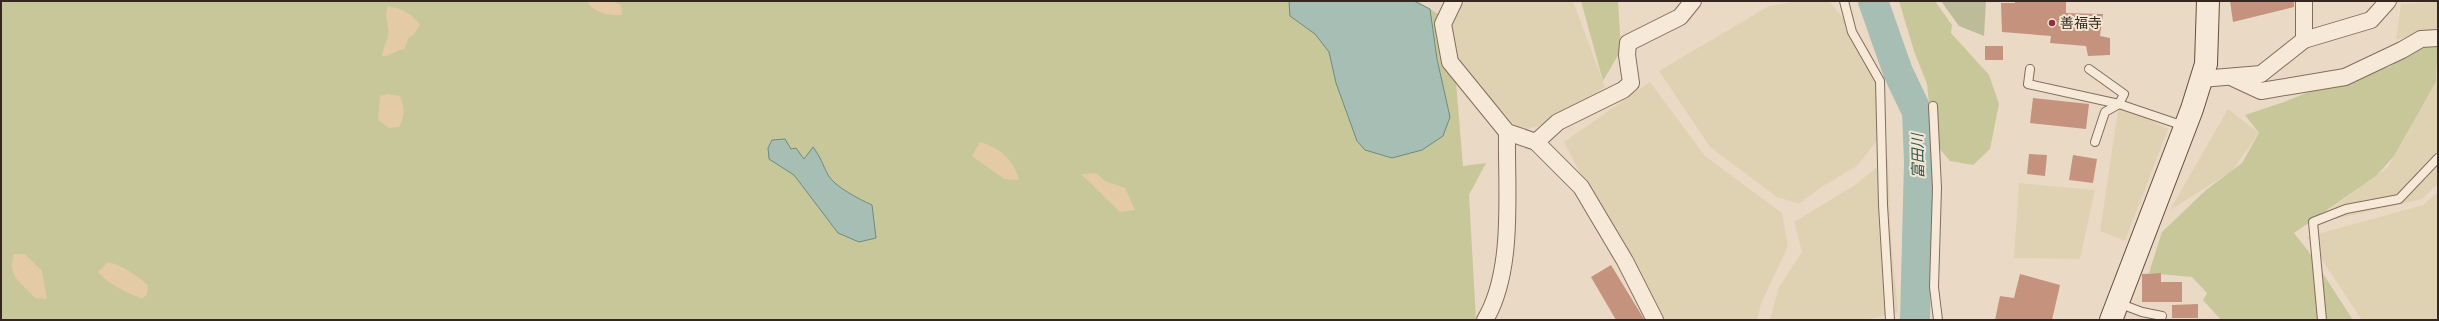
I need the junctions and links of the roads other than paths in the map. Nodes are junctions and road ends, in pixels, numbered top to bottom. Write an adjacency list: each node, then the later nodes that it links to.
1 (1454, 1): 16 (street)
2 (1693, 1): 17 (street)
3 (1844, 1): 24 (lane)
4 (2208, 1): 12 (street)
5 (2304, 1): 8 (street)
6 (2388, 1): 8 (street)
7 (2438, 38): 11 (street)
8 (2304, 40): 11 (street)
9 (2030, 69): 13 (lane)
10 (2089, 69): 13 (lane)
11 (2233, 78): 12 (street)
12 (2201, 79): 15 (street)
13 (2119, 104): 15 (lane); 18 (lane)
14 (1934, 106): 25 (lane)
15 (2185, 127): 20 (street)
16 (1506, 132): 17 (street); 22 (street)
17 (1536, 142): 23 (street)
18 (2095, 142)
19 (2438, 158): 26 (lane)
20 (2114, 311): 21 (lane)
21 (2162, 316)
22 (1485, 320)
23 (1654, 320)
24 (1890, 320)
25 (1938, 320)
26 (2322, 320)

